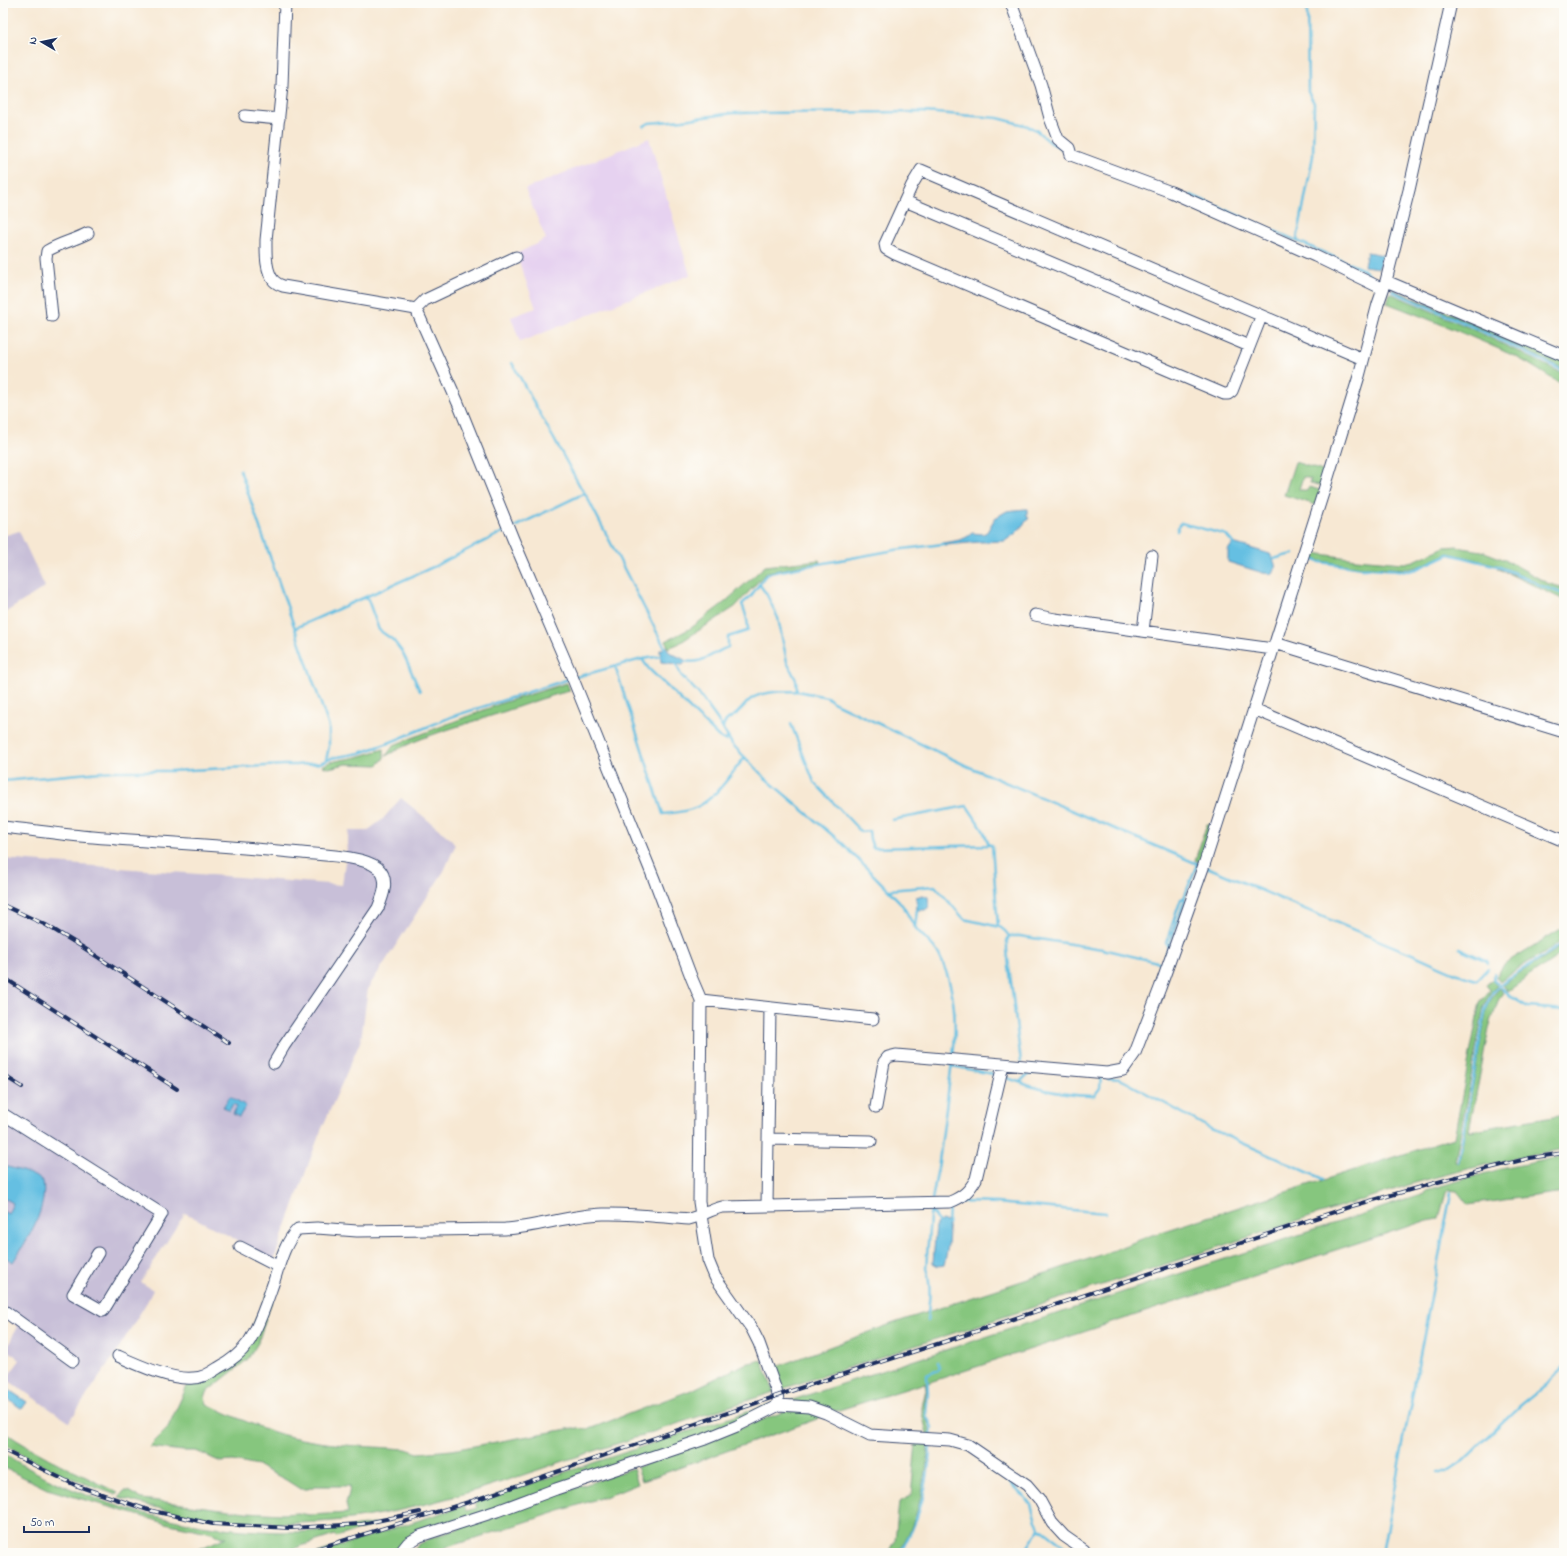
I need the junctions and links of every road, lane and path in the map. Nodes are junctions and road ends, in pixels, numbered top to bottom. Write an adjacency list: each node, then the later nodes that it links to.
1 (285, 3): 5 (street)
2 (1011, 3): 9 (street)
3 (1451, 3): 9 (street)
4 (246, 116): 5 (street)
5 (279, 119): 10 (street)
6 (905, 201): 12 (street); 13 (street); 13 (street)
7 (88, 233): 11 (street)
8 (516, 257): 10 (street)
9 (1384, 285): 14 (street); 15 (street)
10 (416, 310): 24 (street)
11 (52, 316)
12 (1261, 317): 13 (street); 15 (street)
13 (1249, 346)
14 (1564, 356)
15 (1363, 359): 19 (street)
16 (1152, 556): 18 (street)
17 (1035, 615): 18 (street)
18 (1143, 631): 19 (street)
19 (1274, 646): 20 (street); 21 (street)
20 (1254, 710): 23 (street); 28 (street)
21 (1564, 732)
22 (3, 827): 27 (street)
23 (1564, 841)
24 (702, 1000): 25 (street); 34 (street)
25 (770, 1008): 26 (street); 31 (street)
26 (873, 1019)
27 (274, 1063)
28 (1003, 1065): 29 (street); 33 (street)
29 (876, 1107)
30 (3, 1114): 36 (street)
31 (768, 1139): 32 (street); 33 (street)
32 (871, 1141)
33 (767, 1206): 34 (street)
34 (702, 1215): 37 (street); 41 (street)
35 (240, 1247): 37 (street)
36 (98, 1253)
37 (279, 1267): 39 (street)
38 (3, 1310): 40 (street)
39 (118, 1356)
40 (72, 1361)
41 (779, 1405): 42 (street); 43 (street)
42 (400, 1553)
43 (1086, 1553)

